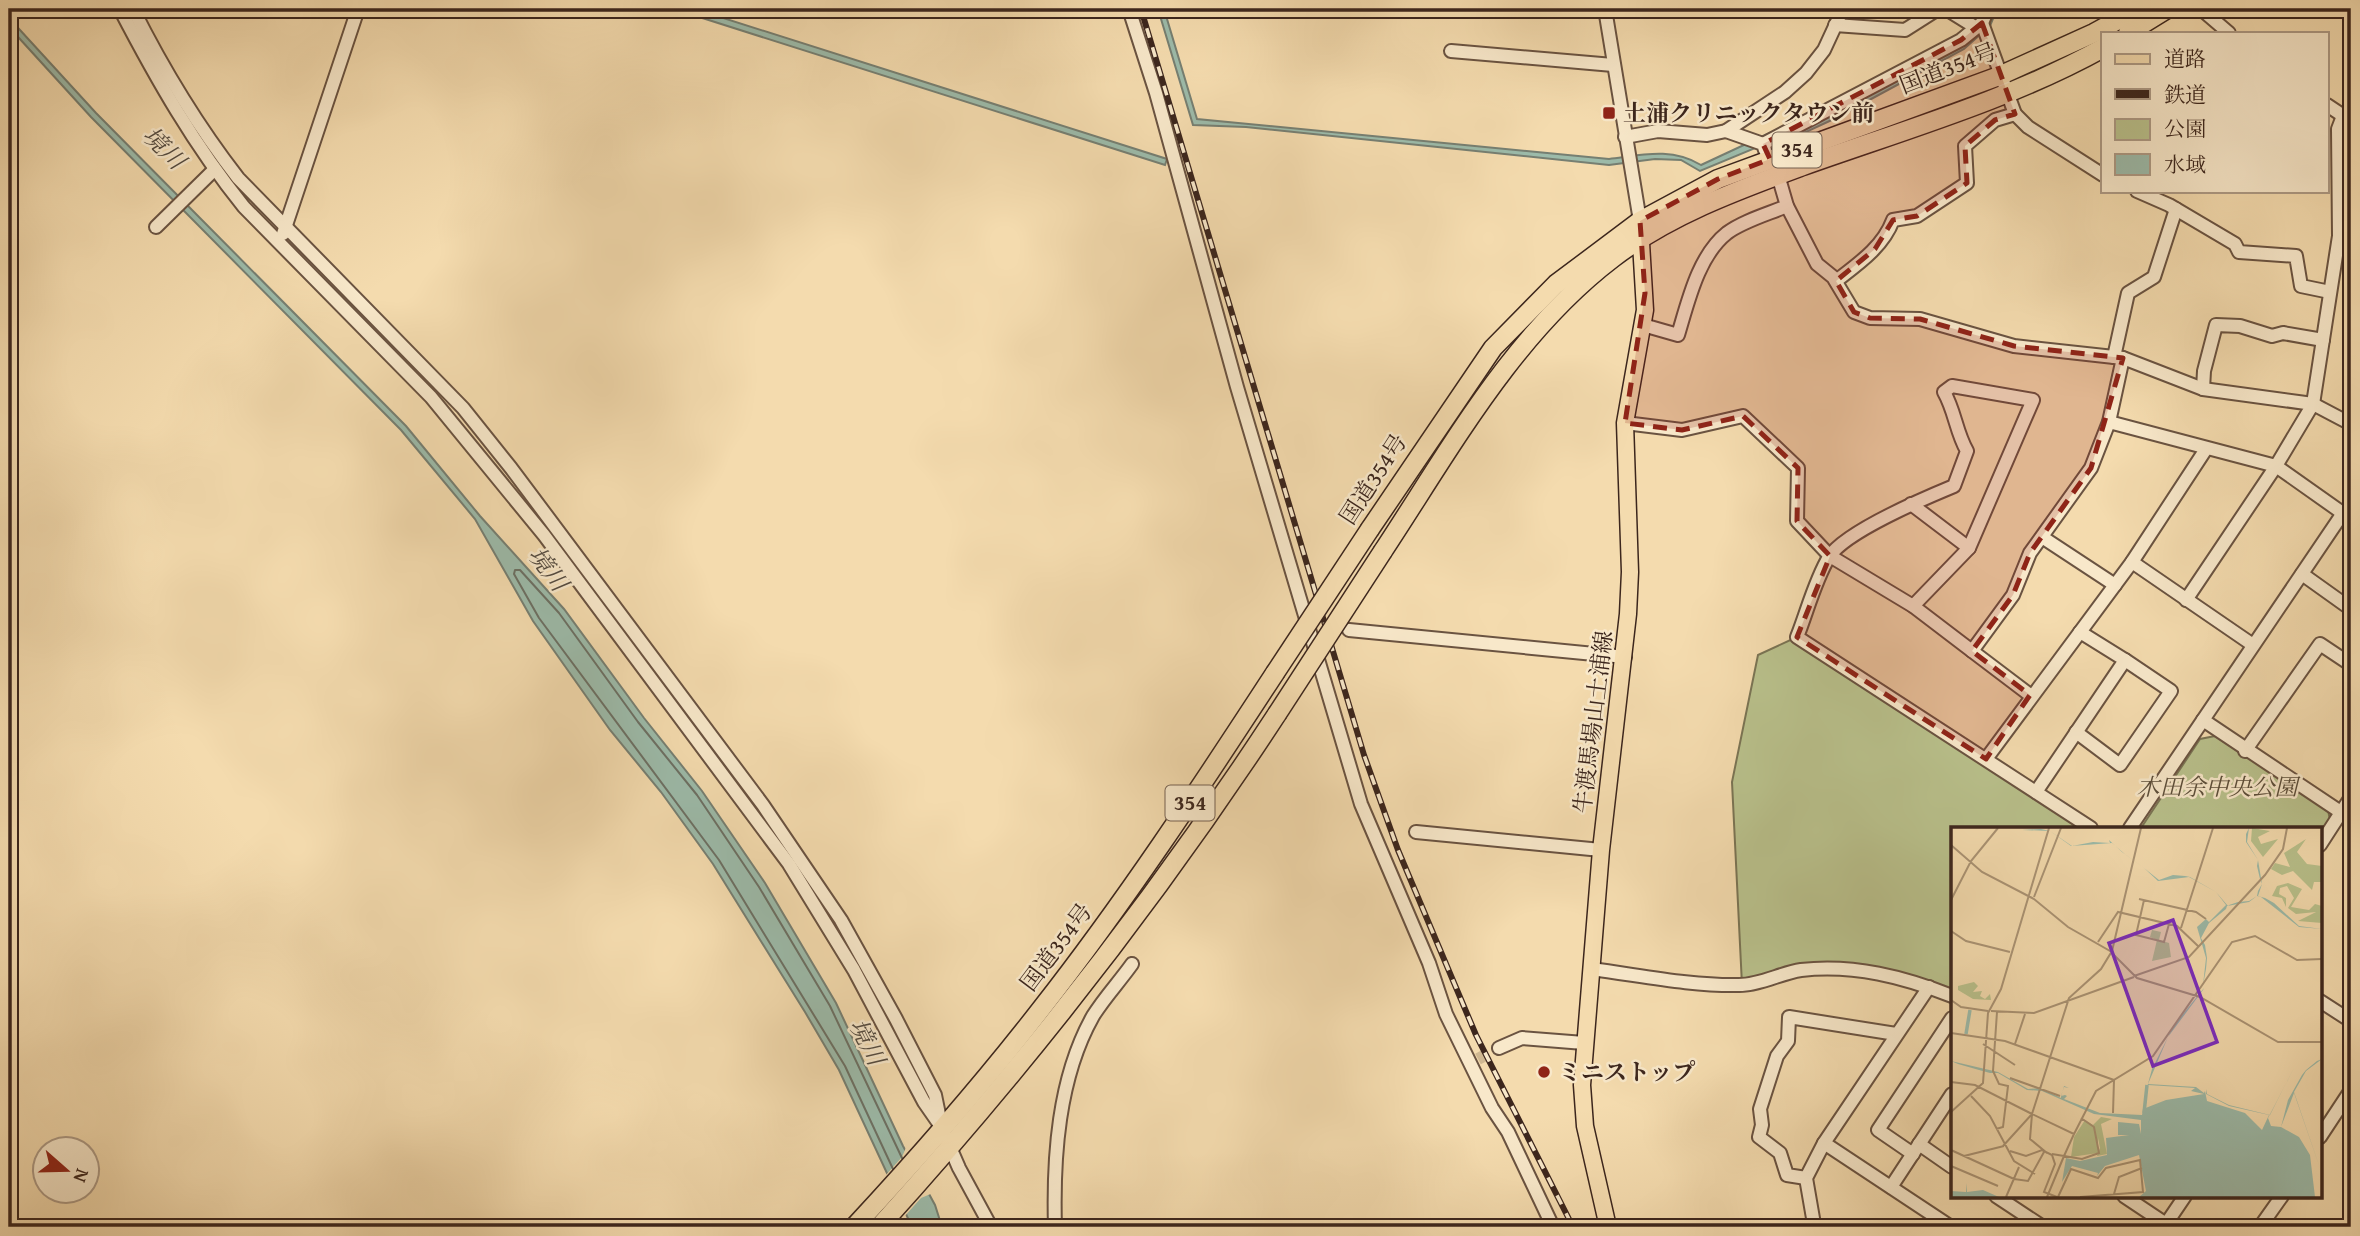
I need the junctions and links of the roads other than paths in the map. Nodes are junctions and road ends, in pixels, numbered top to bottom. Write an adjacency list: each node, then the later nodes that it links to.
1 (120, 9): 28 (street)
2 (134, 9): 34 (street)
3 (358, 9): 34 (street)
4 (1129, 9): 111 (street)
5 (1605, 9): 19 (street)
6 (1843, 9): 13 (street)
7 (1938, 9): 13 (street)
8 (1946, 9): 14 (street)
9 (1988, 9): 14 (street)
10 (2138, 9): 20 (highway, 国道354号 / 354)
11 (2167, 9): 15 (highway)
12 (2201, 9): 16 (street)
13 (1835, 25): 25 (street)
14 (1978, 25): 20 (street); 27 (street)
15 (2130, 32)
16 (2228, 32)
17 (2101, 49): 21 (highway, 国道354号 / 354)
18 (1451, 51): 19 (street)
19 (1613, 65): 26 (street)
20 (1999, 76): 21 (street); 27 (highway, 国道354号 / 354)
21 (2006, 94): 23 (street); 27 (highway, 国道354号 / 354)
22 (2328, 106): 24 (street)
23 (2015, 114): 29 (street); 38 (street)
24 (2347, 118): 36 (street)
25 (1726, 131): 26 (street); 27 (street)
26 (1625, 137): 35 (street)
27 (1770, 160): 31 (street); 35 (highway, 国道354号 / 354)
28 (214, 170): 33 (street); 37 (street)
29 (2101, 175)
30 (2139, 192): 32 (street)
31 (1787, 205): 38 (street); 40 (street)
32 (2176, 209): 39 (street); 42 (street)
33 (158, 225)
34 (285, 229): 37 (street); 93 (street)
35 (1641, 230): 40 (main road, 牛渡馬場山土浦線); 93 (highway, 国道354号 / 354, bridge); 96 (highway, 国道354号 / 354, bridge)
36 (2345, 235): 39 (street)
37 (280, 245): 93 (street)
38 (1836, 281): 42 (street)
39 (2330, 292): 41 (street)
40 (1643, 325): 46 (main road, 牛渡馬場山土浦線)
41 (2323, 340): 43 (street); 44 (street)
42 (2119, 357): 43 (street); 45 (street)
43 (2203, 389): 44 (street)
44 (2313, 404): 47 (street); 49 (street)
45 (2109, 422): 48 (street); 52 (street)
46 (1625, 423): 54 (street); 65 (main road, 牛渡馬場山土浦線)
47 (2351, 424)
48 (2206, 449): 49 (street); 55 (street)
49 (2276, 466): 51 (street); 58 (street)
50 (1911, 504): 53 (street); 53 (street); 54 (street)
51 (2347, 516): 56 (street)
52 (2042, 537): 57 (street); 64 (street)
53 (1969, 548): 59 (street)
54 (1830, 556): 59 (street); 72 (street)
55 (2132, 562): 57 (street); 58 (street)
56 (2302, 575): 60 (street); 63 (street)
57 (2115, 585): 62 (street)
58 (2186, 600): 63 (street)
59 (1913, 606): 64 (street)
60 (2351, 609)
61 (1349, 630): 65 (street)
62 (2080, 632): 66 (street); 68 (street)
63 (2253, 645): 69 (street)
64 (1972, 651): 68 (street)
65 (1625, 657): 80 (main road, 牛渡馬場山土浦線)
66 (2125, 660): 70 (street); 70 (street)
67 (2351, 662): 71 (street)
68 (2030, 695): 72 (street)
69 (2203, 720): 71 (street); 77 (street)
70 (2076, 732): 73 (street)
71 (2245, 751): 75 (street)
72 (1986, 759): 73 (street)
73 (2036, 792): 76 (street)
74 (2351, 797): 75 (street)
75 (2346, 816): 79 (street)
76 (2085, 827)
77 (2131, 827)
78 (1416, 832): 80 (street)
79 (2322, 843)
80 (1601, 850): 82 (main road, 牛渡馬場山土浦線)
81 (1132, 964): 110 (street)
82 (1591, 969): 83 (street); 89 (main road, 牛渡馬場山土浦線)
83 (1929, 987): 84 (street); 88 (street)
84 (1951, 996)
85 (2322, 1002): 87 (street)
86 (1951, 1020): 97 (street)
87 (2351, 1021)
88 (1896, 1034): 95 (street); 99 (street)
89 (1584, 1043): 90 (street); 112 (main road, 牛渡馬場山土浦線)
90 (1499, 1048)
91 (2351, 1090): 94 (street)
92 (1951, 1096): 97 (street)
93 (942, 1129): 96 (street); 107 (highway, 国道354号 / 354)
94 (2322, 1134)
95 (1824, 1143): 99 (street); 100 (street)
96 (950, 1147): 108 (highway, 国道354号 / 354); 109 (street)
97 (1916, 1149): 98 (street); 100 (street)
98 (1951, 1166)
99 (1806, 1178): 105 (street)
100 (1891, 1186): 113 (street)
101 (1999, 1198): 114 (street)
102 (2127, 1198): 106 (street)
103 (2184, 1198): 106 (street)
104 (2281, 1198): 115 (street)
105 (1816, 1226)
106 (2165, 1226)
107 (854, 1227)
108 (879, 1227)
109 (991, 1227)
110 (1055, 1227)
111 (1553, 1227)
112 (1608, 1227)
113 (1951, 1227)
114 (2043, 1227)
115 (2260, 1227)

